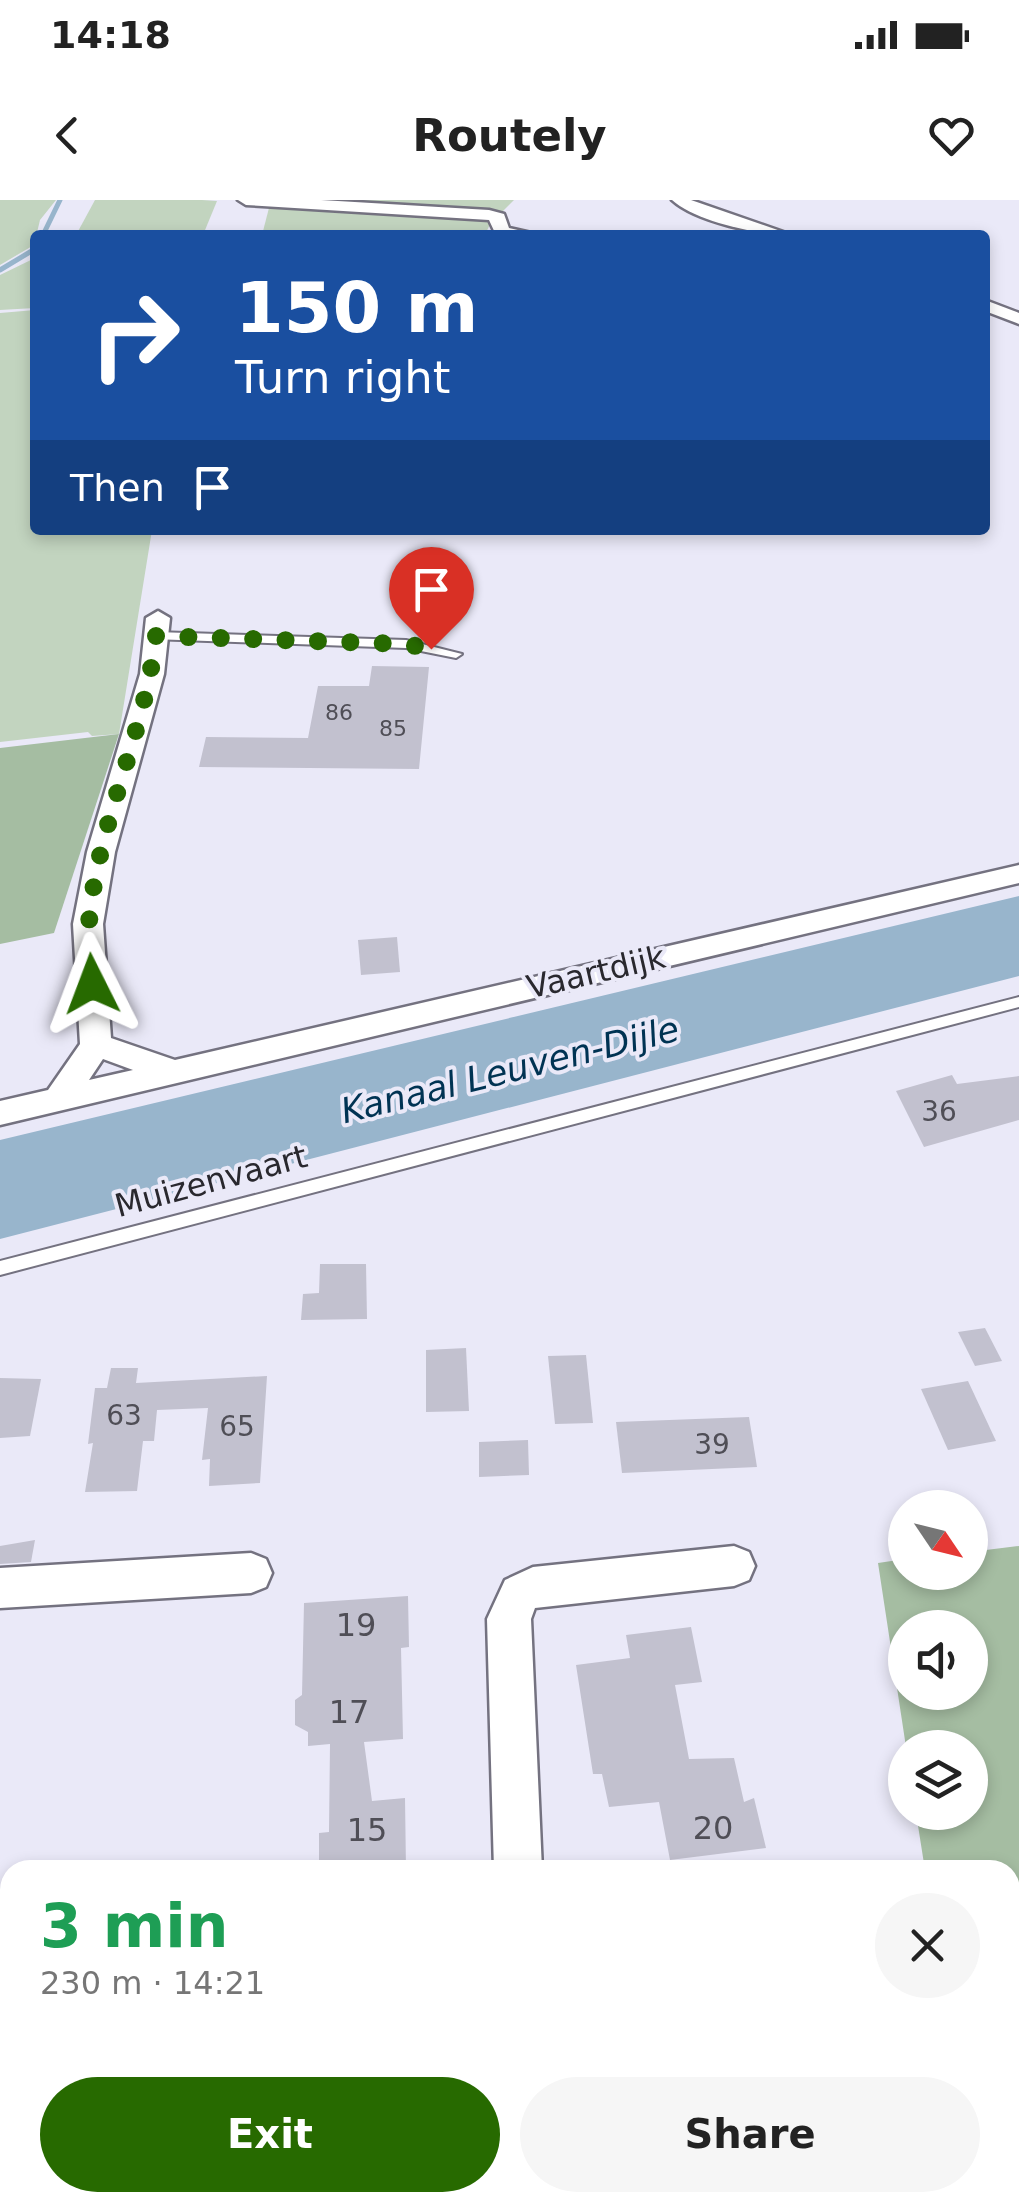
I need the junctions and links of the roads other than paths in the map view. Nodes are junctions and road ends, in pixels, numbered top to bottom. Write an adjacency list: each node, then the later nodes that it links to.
1 (246, 200): 4 (street)
2 (680, 200): 3 (street)
3 (730, 219): 5 (street); 6 (street)
4 (501, 230)
5 (712, 230)
6 (767, 230)
7 (990, 307): 8 (street)
8 (1019, 319)
9 (158, 627): 10 (lane); 13 (street)
10 (456, 654)
11 (1019, 874): 14 (street, Vaartdijk)
12 (1019, 1002): 17 (lane, Muizenvaart)
13 (96, 1044): 14 (street); 15 (street)
14 (174, 1073): 15 (street, Vaartdijk)
15 (59, 1099): 16 (street, Vaartdijk)
16 (0, 1113)
17 (0, 1268)
18 (734, 1566): 21 (street)
19 (251, 1573): 20 (street)
20 (0, 1588)
21 (518, 1860)

